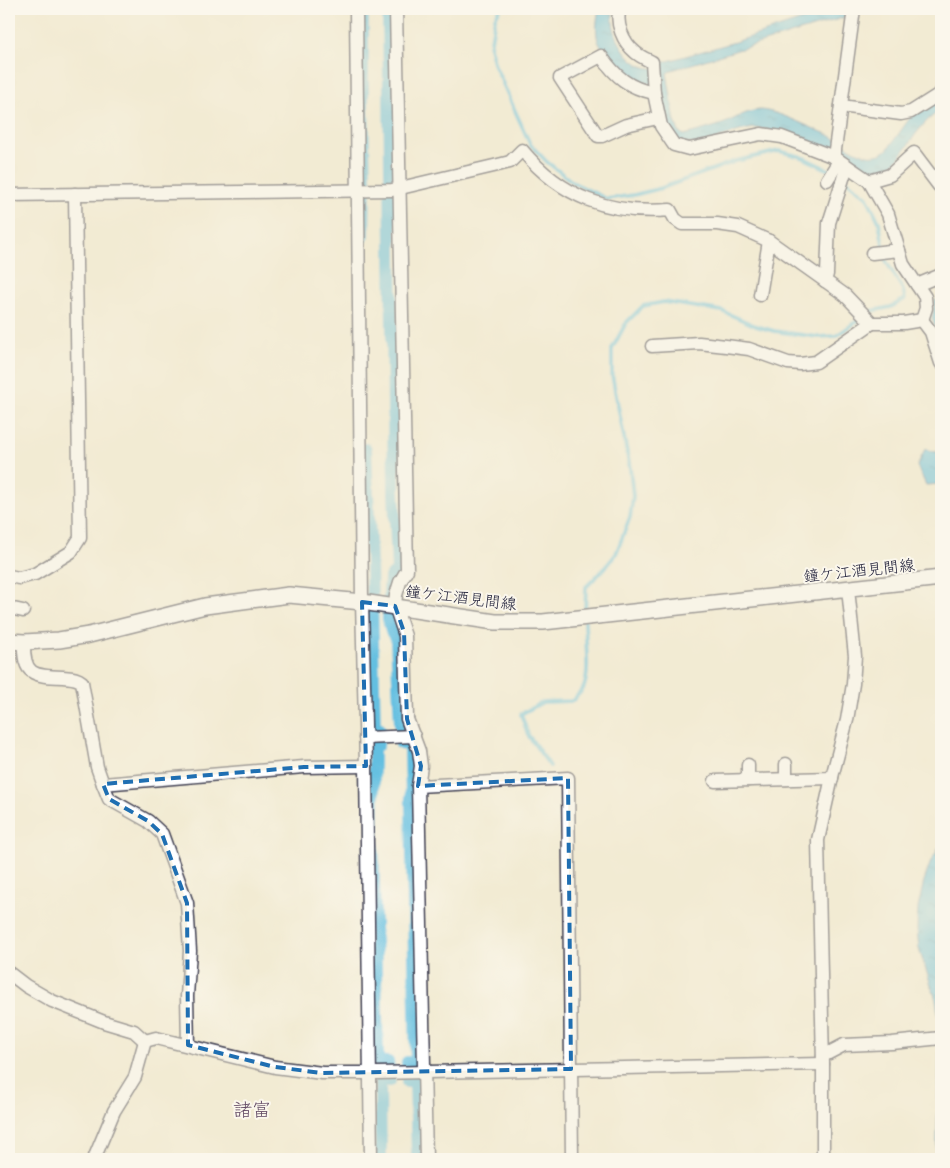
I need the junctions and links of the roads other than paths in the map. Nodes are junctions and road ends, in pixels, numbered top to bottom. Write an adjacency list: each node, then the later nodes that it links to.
1 (356, 9): 14 (street)
2 (396, 9): 13 (street)
3 (620, 9): 5 (street)
4 (854, 9): 7 (street)
5 (654, 93): 8 (street); 8 (street)
6 (941, 93): 7 (street)
7 (841, 106): 9 (street)
8 (658, 118): 9 (street)
9 (840, 161): 10 (street); 11 (street); 21 (street)
10 (827, 180)
11 (869, 181): 12 (street); 18 (street)
12 (941, 186)
13 (396, 189): 14 (street); 17 (street); 32 (street)
14 (360, 190): 15 (street); 31 (street)
15 (75, 194): 16 (street); 28 (street)
16 (9, 195)
17 (769, 240): 21 (street); 23 (street)
18 (898, 250): 19 (street); 22 (street)
19 (872, 254)
20 (941, 275): 22 (street)
21 (825, 281): 25 (street)
22 (917, 285): 24 (street)
23 (760, 295)
24 (922, 320): 25 (street); 27 (street)
25 (872, 323): 26 (street)
26 (652, 346)
27 (941, 363)
28 (9, 576)
29 (941, 578): 30 (main road, 鐘ケ江酒見間線)
30 (848, 589): 32 (main road, 鐘ケ江酒見間線); 42 (street)
31 (364, 602): 32 (main road, 鐘ケ江酒見間線); 36 (main road, 鐘ケ江酒見間線); 38 (street)
32 (393, 606): 37 (street)
33 (9, 608): 34 (street)
34 (23, 611)
35 (9, 641): 36 (main road, 鐘ケ江酒見間線)
36 (24, 642): 46 (street)
37 (414, 736): 38 (street); 47 (street)
38 (365, 738): 41 (street)
39 (786, 764): 43 (street)
40 (748, 765): 44 (street)
41 (366, 766): 46 (street); 55 (street)
42 (832, 778): 43 (street); 52 (street)
43 (786, 779): 44 (street)
44 (748, 780): 45 (street)
45 (715, 781)
46 (103, 784): 51 (street)
47 (418, 786): 53 (street); 54 (street)
48 (9, 973): 50 (street)
49 (939, 1038): 52 (street)
50 (145, 1041): 51 (street); 56 (street)
51 (188, 1046): 55 (street)
52 (823, 1060): 53 (street); 60 (street)
53 (571, 1069): 54 (street); 59 (street)
54 (422, 1071): 55 (street); 58 (street)
55 (373, 1072): 57 (street)
56 (94, 1159)
57 (371, 1159)
58 (426, 1159)
59 (572, 1159)
60 (823, 1159)

